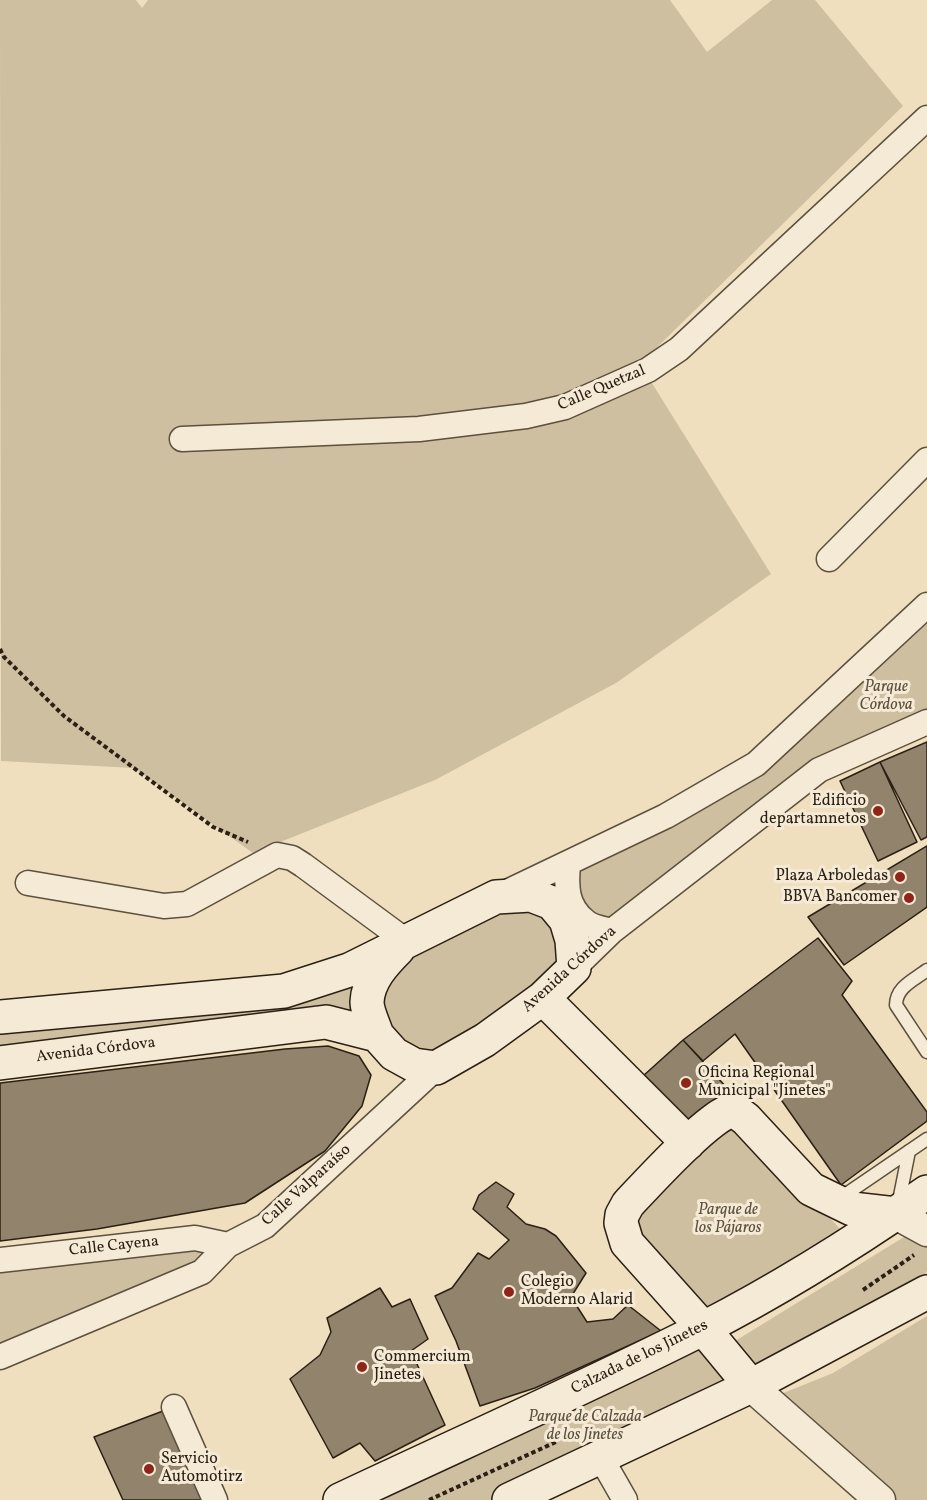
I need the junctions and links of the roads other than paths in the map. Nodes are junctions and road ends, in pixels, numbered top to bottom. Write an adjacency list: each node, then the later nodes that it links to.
1 (927, 118): 2 (street, Calle Quetzal)
2 (182, 439)
3 (927, 460): 4 (street)
4 (829, 559)
5 (927, 605): 7 (street)
6 (927, 722): 10 (street, Avenida Córdova)
7 (568, 865): 9 (street); 10 (street)
8 (28, 884): 11 (street)
9 (496, 897): 11 (main road); 12 (main road)
10 (612, 932): 12 (street, Avenida Córdova)
11 (406, 941): 15 (main road); 16 (main road)
12 (574, 968): 14 (main road, Avenida Córdova)
13 (927, 970): 17 (lane)
14 (543, 998): 19 (main road, Avenida Córdova); 21 (main road)
15 (0, 1017)
16 (377, 1035): 18 (main road, Avenida Córdova); 19 (main road)
17 (927, 1052)
18 (0, 1063)
19 (436, 1068): 27 (street, Calle Valparaíso)
20 (927, 1138): 22 (lane)
21 (688, 1143): 24 (main road); 30 (main road)
22 (909, 1151): 24 (lane); 25 (lane)
23 (927, 1192): 25 (main road, Calzada de los Jinetes)
24 (836, 1201): 25 (main road)
25 (896, 1214): 26 (street); 30 (main road, Calzada de los Jinetes)
26 (922, 1242)
27 (228, 1245): 28 (street, Calle Cayena); 31 (street, Calle Valparaíso)
28 (0, 1260)
29 (927, 1292): 32 (main road)
30 (703, 1328): 32 (main road); 36 (main road, Calzada de los Jinetes)
31 (0, 1357)
32 (751, 1386): 34 (main road); 39 (street)
33 (174, 1407): 35 (street)
34 (601, 1458): 37 (main road); 38 (street)
35 (215, 1500)
36 (340, 1500)
37 (509, 1500)
38 (625, 1500)
39 (880, 1500)

